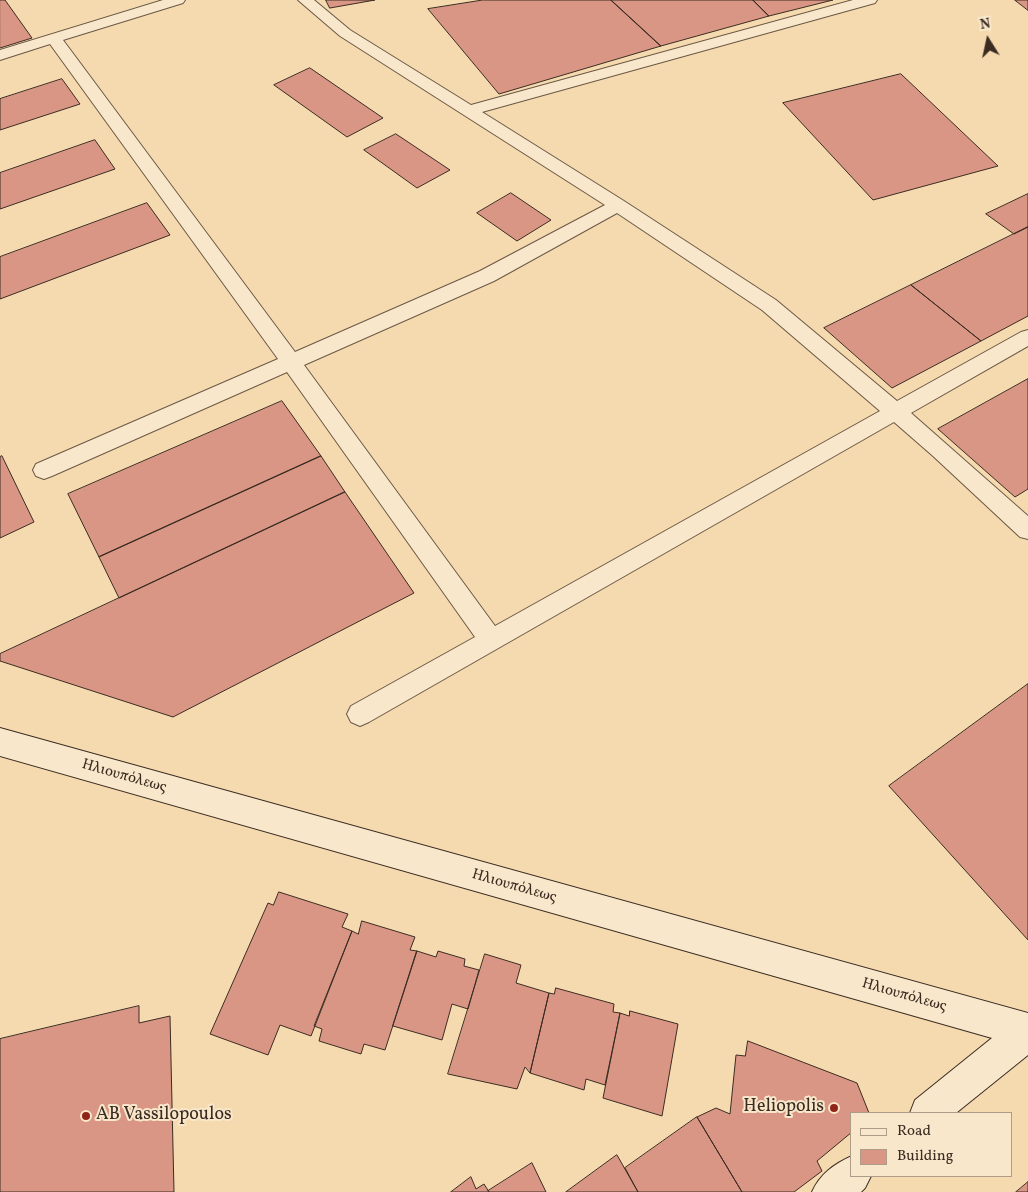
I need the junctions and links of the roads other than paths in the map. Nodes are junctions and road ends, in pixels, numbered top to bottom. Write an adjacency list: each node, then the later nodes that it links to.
1 (178, 0): 4 (lane)
2 (306, 0): 6 (lane)
3 (870, 0): 6 (lane)
4 (54, 39): 5 (lane); 9 (lane)
5 (0, 55)
6 (467, 111): 7 (lane)
7 (618, 205): 9 (lane); 10 (lane)
8 (1028, 336): 10 (lane)
9 (291, 362): 11 (lane); 13 (lane)
10 (894, 410): 12 (lane); 13 (lane)
11 (44, 470)
12 (1028, 530)
13 (491, 640): 14 (lane)
14 (360, 714)
15 (0, 742): 16 (main road, Ηλιουπόλεως)
16 (1028, 1032): 17 (main road)
17 (929, 1112)
18 (850, 1177): 19 (main road)
19 (831, 1192)

